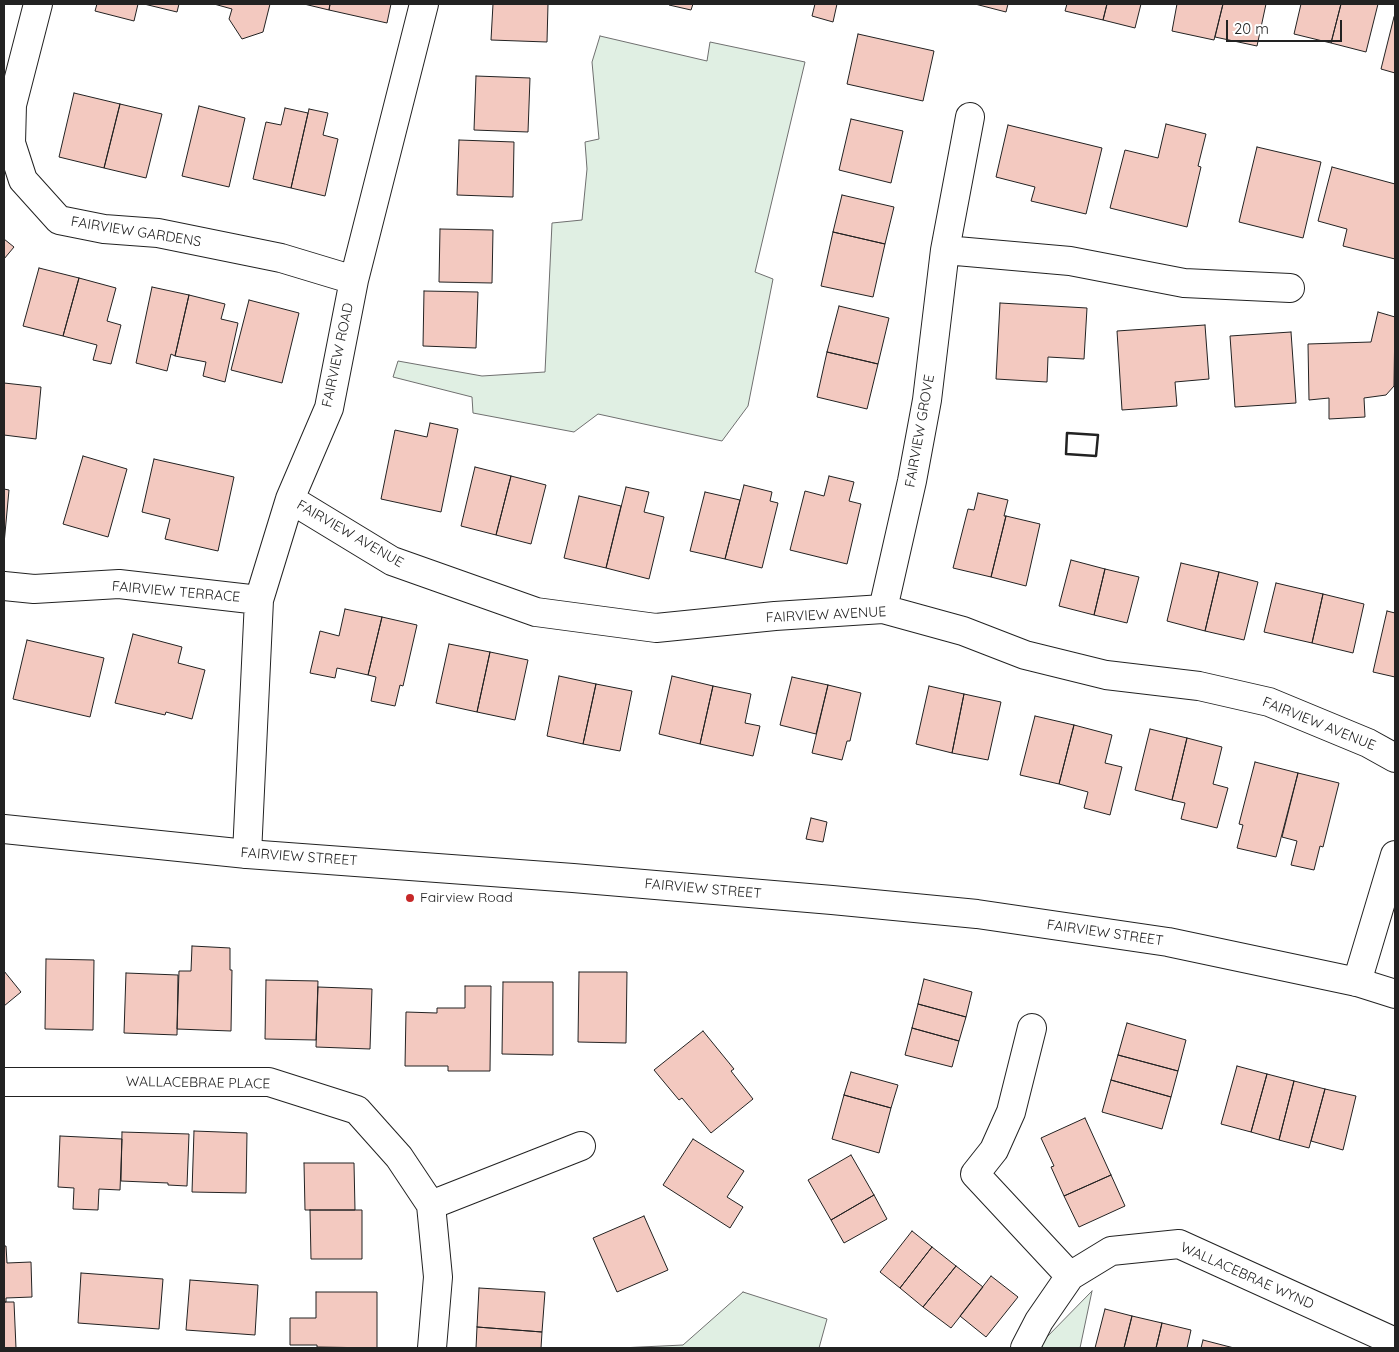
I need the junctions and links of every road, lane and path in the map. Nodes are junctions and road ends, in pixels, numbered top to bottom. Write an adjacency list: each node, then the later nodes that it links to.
1 (38, 4): 5 (street, FAIRVIEW GARDENS)
2 (424, 4): 5 (street, FAIRVIEW ROAD)
3 (970, 117): 4 (street, FAIRVIEW GROVE)
4 (944, 250): 6 (street); 10 (street, FAIRVIEW GROVE)
5 (354, 280): 7 (street, FAIRVIEW ROAD)
6 (1290, 288)
7 (290, 499): 9 (street, FAIRVIEW ROAD); 10 (street, FAIRVIEW AVENUE)
8 (4, 586): 9 (street, FAIRVIEW TERRACE)
9 (259, 600): 13 (street, FAIRVIEW ROAD)
10 (883, 609): 11 (street, FAIRVIEW AVENUE)
11 (1395, 758)
12 (4, 829): 13 (street, FAIRVIEW STREET)
13 (247, 854): 15 (street, FAIRVIEW STREET)
14 (1395, 856): 15 (street)
15 (1357, 982): 16 (street, FAIRVIEW STREET)
16 (1395, 994)
17 (1032, 1028): 21 (street)
18 (4, 1082): 20 (street, WALLACEBRAE PLACE)
19 (581, 1146): 20 (street)
20 (431, 1205): 23 (street, WALLACEBRAE PLACE)
21 (1070, 1276): 22 (street, WALLACEBRAE WYND); 24 (street, WALLACEBRAE WYND)
22 (1395, 1342)
23 (432, 1348)
24 (1025, 1348)

